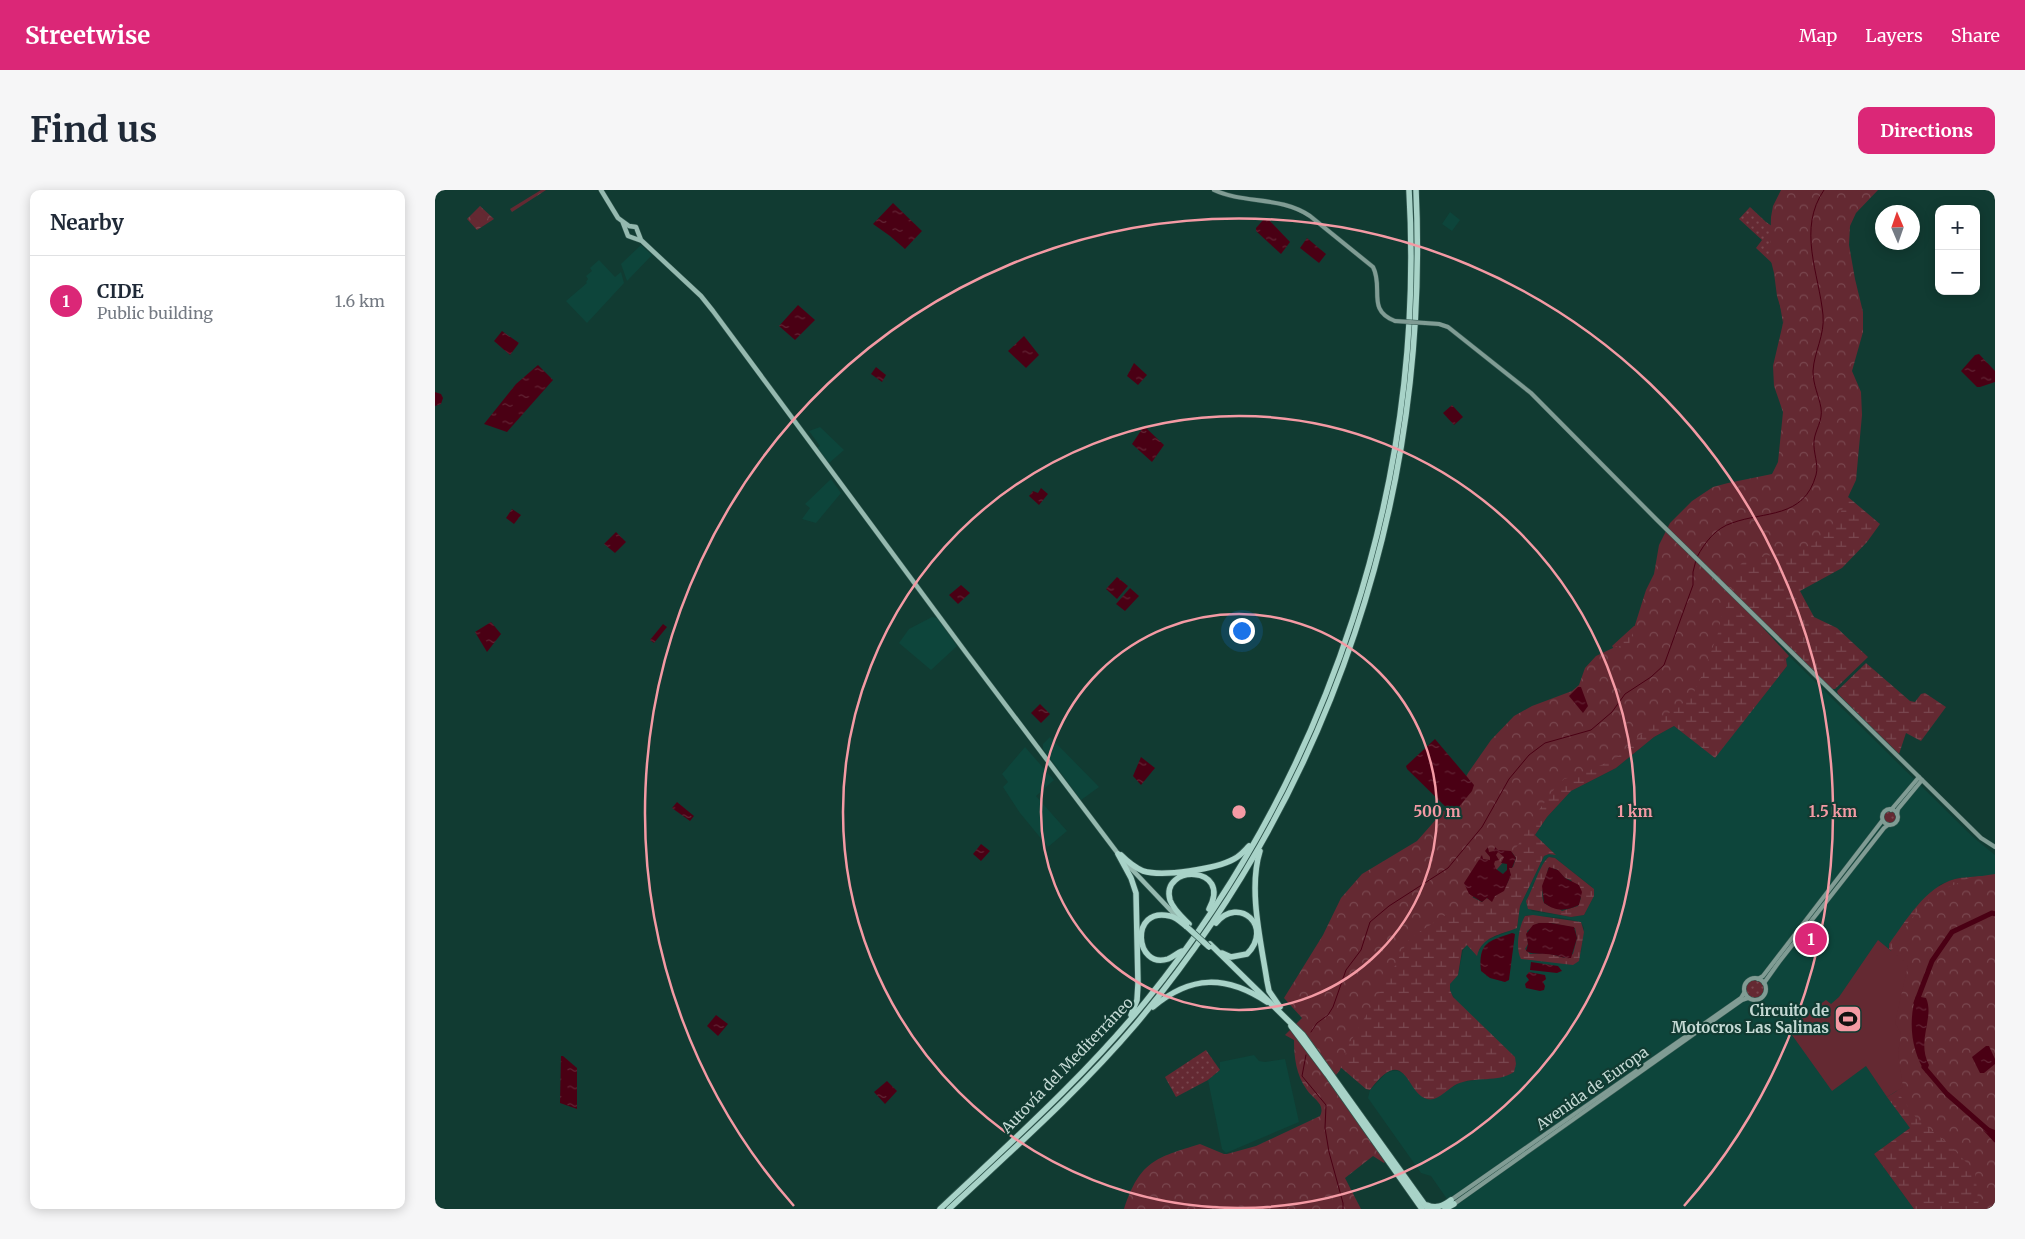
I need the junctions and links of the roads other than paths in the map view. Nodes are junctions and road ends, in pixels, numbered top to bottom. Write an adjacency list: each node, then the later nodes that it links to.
1 (601, 190): 5 (main road)
2 (1214, 190): 8 (street, bridge)
3 (1409, 190): 7 (highway, Autovía del Mediterráneo)
4 (1416, 190): 13 (highway, Autovía del Mediterráneo)
5 (627, 228): 6 (main road); 6 (main road)
6 (635, 236): 16 (main road)
7 (1295, 764): 14 (highway); 29 (highway, Autovía del Mediterráneo)
8 (1920, 779): 9 (street); 10 (street); 15 (street)
9 (1891, 810): 10 (street); 11 (street)
10 (1897, 814): 12 (street)
11 (1882, 821): 12 (street); 21 (street)
12 (1888, 825): 22 (street)
13 (1265, 838): 28 (highway); 30 (highway, Autovía del Mediterráneo)
14 (1249, 846): 16 (highway); 17 (highway)
15 (1995, 847)
16 (1119, 854): 18 (main road); 27 (highway)
17 (1205, 916): 18 (highway); 20 (highway)
18 (1187, 925): 19 (highway, bridge); 20 (highway)
19 (1209, 945): 25 (highway); 26 (highway); 28 (highway)
20 (1182, 950): 27 (highway)
21 (1758, 979): 22 (street); 23 (street)
22 (1764, 983): 24 (street)
23 (1744, 993): 24 (street); 32 (street, Avenida de Europa)
24 (1748, 998): 32 (street, Avenida de Europa)
25 (1267, 1002): 26 (highway); 35 (highway)
26 (1152, 1008): 30 (highway)
27 (1131, 1015): 29 (highway)
28 (1292, 1022): 31 (highway)
29 (1104, 1049): 33 (highway, Autovía del Mediterráneo)
30 (1106, 1058): 34 (highway, Autovía del Mediterráneo)
31 (1419, 1196): 32 (highway); 36 (highway)
32 (1453, 1202): 37 (highway)
33 (940, 1209)
34 (949, 1209)
35 (1422, 1209)
36 (1428, 1209)
37 (1445, 1209)

